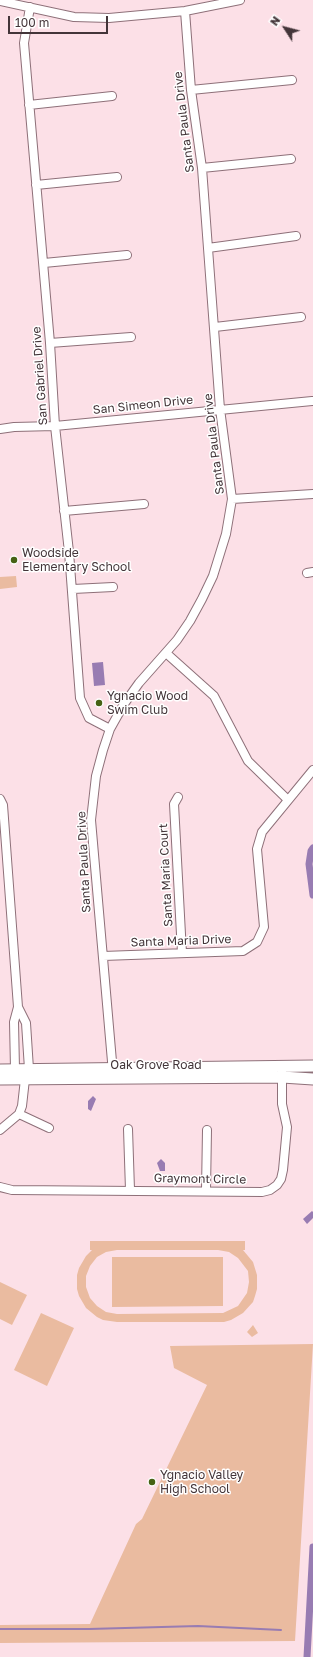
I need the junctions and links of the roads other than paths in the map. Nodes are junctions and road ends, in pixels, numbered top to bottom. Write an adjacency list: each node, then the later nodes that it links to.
1 (240, 0): 4 (street)
2 (0, 1): 3 (street)
3 (30, 7): 4 (street); 8 (street, San Gabriel Drive)
4 (185, 11): 6 (street, Santa Paula Drive)
5 (292, 80): 6 (street)
6 (191, 90): 10 (street, Santa Paula Drive)
7 (112, 96): 8 (street)
8 (29, 105): 12 (street, San Gabriel Drive)
9 (291, 159): 10 (street)
10 (202, 168): 14 (street, Santa Paula Drive)
11 (117, 177): 12 (street)
12 (36, 185): 16 (street, San Gabriel Drive)
13 (296, 236): 14 (street)
14 (208, 248): 18 (street, Santa Paula Drive)
15 (127, 255): 16 (street)
16 (44, 264): 20 (street, San Gabriel Drive)
17 (301, 317): 18 (street)
18 (215, 327): 22 (street, Santa Paula Drive)
19 (131, 337): 20 (street)
20 (50, 342): 23 (street, San Gabriel Drive)
21 (312, 401): 22 (street, San Simeon Drive)
22 (220, 409): 23 (street, San Simeon Drive); 26 (street, Santa Paula Drive)
23 (55, 426): 24 (street, San Simeon Drive); 28 (street, San Gabriel Drive)
24 (0, 429)
25 (313, 494): 26 (street)
26 (232, 499): 31 (street, Santa Paula Drive)
27 (144, 504): 28 (street)
28 (64, 511): 30 (street, San Gabriel Drive)
29 (113, 587): 30 (street)
30 (73, 589): 32 (street, San Gabriel Drive)
31 (166, 653): 32 (street, Santa Paula Drive); 36 (street)
32 (110, 730): 38 (street, Santa Paula Drive)
33 (313, 770): 36 (street, Santa Maria Drive)
34 (178, 797): 37 (street, Santa Maria Court)
35 (0, 799): 39 (street)
36 (288, 800): 37 (street, Santa Maria Drive)
37 (182, 953): 38 (street, Santa Maria Drive)
38 (103, 956): 44 (street, Santa Paula Drive)
39 (18, 1007): 41 (street); 45 (street)
40 (313, 1066): 43 (main road, Oak Grove Road)
41 (15, 1069): 42 (main road, Oak Grove Road); 45 (main road, Oak Grove Road)
42 (0, 1070)
43 (282, 1072): 44 (main road, Oak Grove Road); 47 (main road, Oak Grove Road); 55 (street, Graymont Circle)
44 (112, 1073): 45 (main road, Oak Grove Road)
45 (27, 1074): 46 (main road, Oak Grove Road); 48 (street)
46 (0, 1079)
47 (313, 1079)
48 (19, 1114): 49 (street); 51 (street)
49 (49, 1128)
50 (128, 1129): 54 (street)
51 (0, 1130)
52 (207, 1130): 55 (street)
53 (0, 1187): 54 (street, Graymont Circle)
54 (130, 1190): 55 (street, Graymont Circle)
55 (206, 1190)

